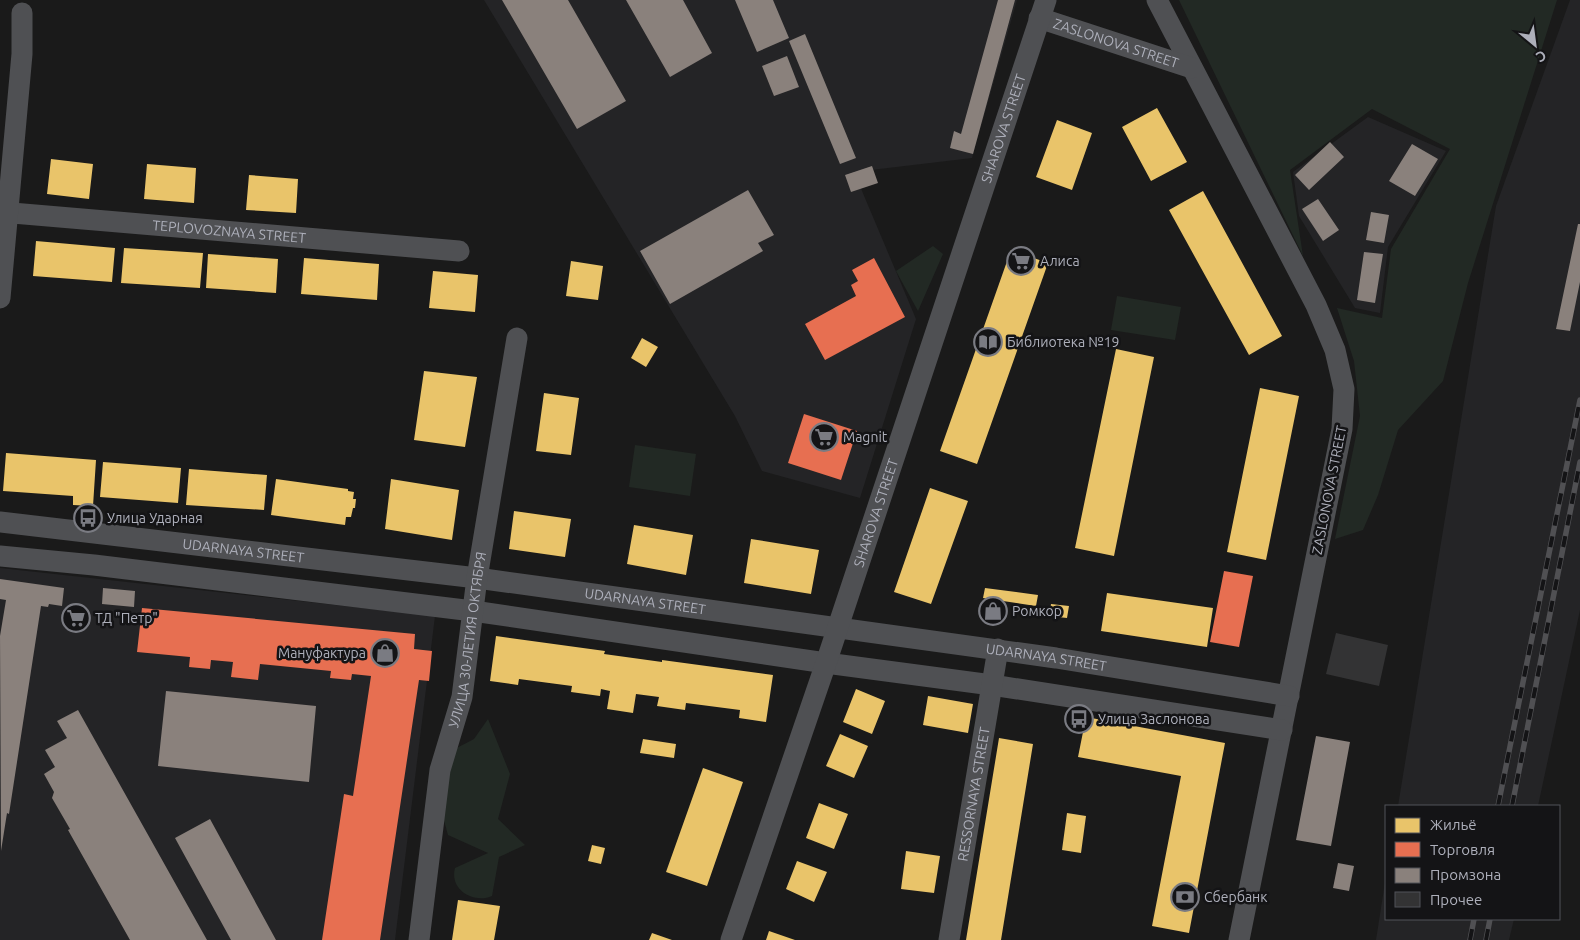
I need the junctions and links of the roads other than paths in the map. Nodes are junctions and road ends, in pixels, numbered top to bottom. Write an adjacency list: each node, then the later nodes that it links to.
1 (1157, 0): 4 (street, ZASLONOVA STREET)
2 (1042, 9): 4 (street, ZASLONOVA STREET); 13 (street, SHAROVA STREET)
3 (22, 13): 5 (street)
4 (1192, 68): 17 (street, ZASLONOVA STREET)
5 (4, 212): 6 (street, TEPLOVOZNAYA STREET); 7 (street)
6 (459, 251)
7 (0, 298)
8 (517, 338): 11 (street, УЛИЦА 30-ЛЕТИЯ ОКТЯБРЯ)
9 (0, 522): 11 (street, UDARNAYA STREET)
10 (0, 556): 12 (street)
11 (477, 578): 12 (street, УЛИЦА 30-ЛЕТИЯ ОКТЯБРЯ); 13 (street, UDARNAYA STREET)
12 (473, 610): 15 (street); 19 (street, УЛИЦА 30-ЛЕТИЯ ОКТЯБРЯ)
13 (837, 628): 14 (street, UDARNAYA STREET); 15 (street, SHAROVA STREET)
14 (998, 649): 16 (street, RESSORNAYA STREET); 17 (street, UDARNAYA STREET)
15 (826, 664): 16 (street); 20 (street, SHAROVA STREET)
16 (992, 684): 18 (street); 21 (street, RESSORNAYA STREET)
17 (1289, 696): 18 (street, ZASLONOVA STREET)
18 (1282, 730): 22 (street, ZASLONOVA STREET)
19 (419, 940)
20 (731, 940)
21 (949, 940)
22 (1239, 940)

